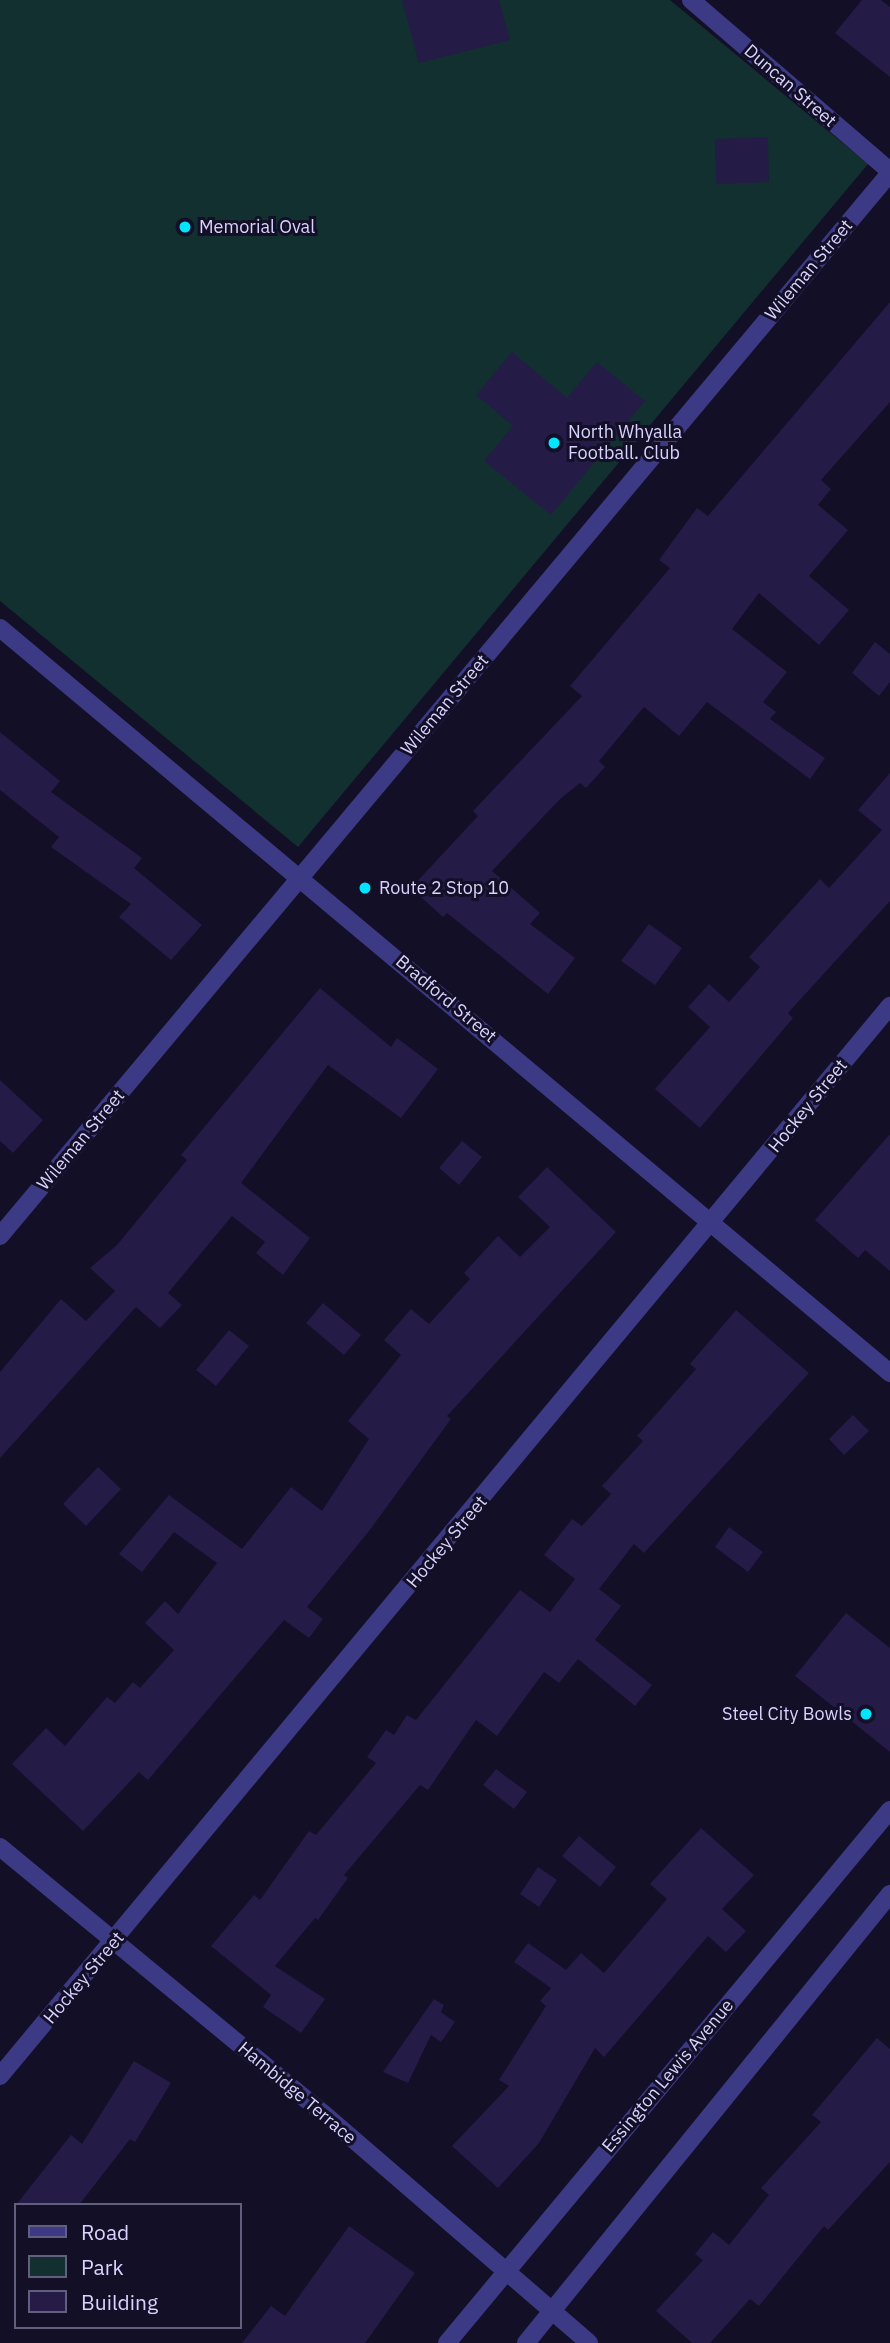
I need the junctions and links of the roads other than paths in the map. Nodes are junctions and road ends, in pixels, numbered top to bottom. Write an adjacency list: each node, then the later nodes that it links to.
1 (691, 0): 2 (street, Duncan Street)
2 (890, 172): 4 (street, Wileman Street)
3 (0, 628): 4 (street, Bradford Street)
4 (301, 877): 6 (street, Bradford Street); 7 (street, Wileman Street)
5 (890, 1006): 6 (street, Hockey Street)
6 (712, 1223): 8 (street, Bradford Street); 12 (street, Hockey Street)
7 (0, 1236)
8 (890, 1373)
9 (890, 1810): 14 (street, Essington Lewis Avenue)
10 (0, 1847): 12 (street, Hambidge Terrace)
11 (890, 1894): 15 (street)
12 (114, 1943): 13 (street, Hockey Street); 14 (street, Hambidge Terrace)
13 (0, 2076)
14 (506, 2271): 15 (street, Hambidge Terrace); 16 (street, Essington Lewis Avenue)
15 (551, 2312): 17 (street); 18 (street, Hambidge Terrace)
16 (447, 2343)
17 (526, 2343)
18 (589, 2343)

